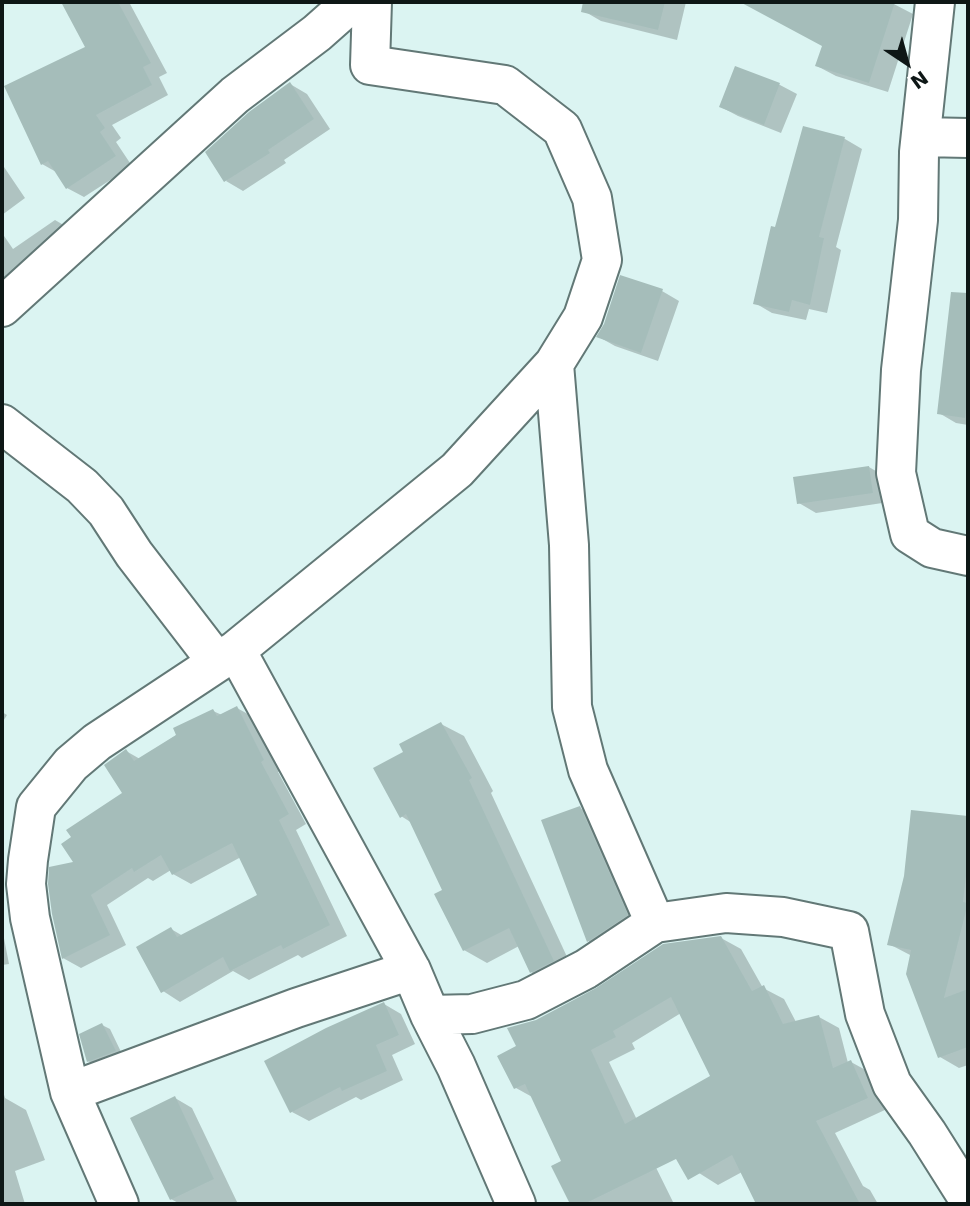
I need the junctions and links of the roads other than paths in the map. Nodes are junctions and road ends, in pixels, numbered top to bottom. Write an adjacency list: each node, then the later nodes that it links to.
1 (352, 2): 6 (street)
2 (372, 2): 7 (street)
3 (935, 2): 4 (street)
4 (920, 137): 5 (street); 9 (street)
5 (968, 138)
6 (2, 307)
7 (554, 364): 10 (street); 11 (street)
8 (2, 424): 10 (street)
9 (968, 556)
10 (226, 656): 12 (street); 14 (street)
11 (655, 923): 13 (street); 15 (street)
12 (411, 970): 13 (street); 14 (street)
13 (430, 1015): 17 (street)
14 (70, 1092): 16 (street)
15 (965, 1186)
16 (119, 1204)
17 (516, 1204)

